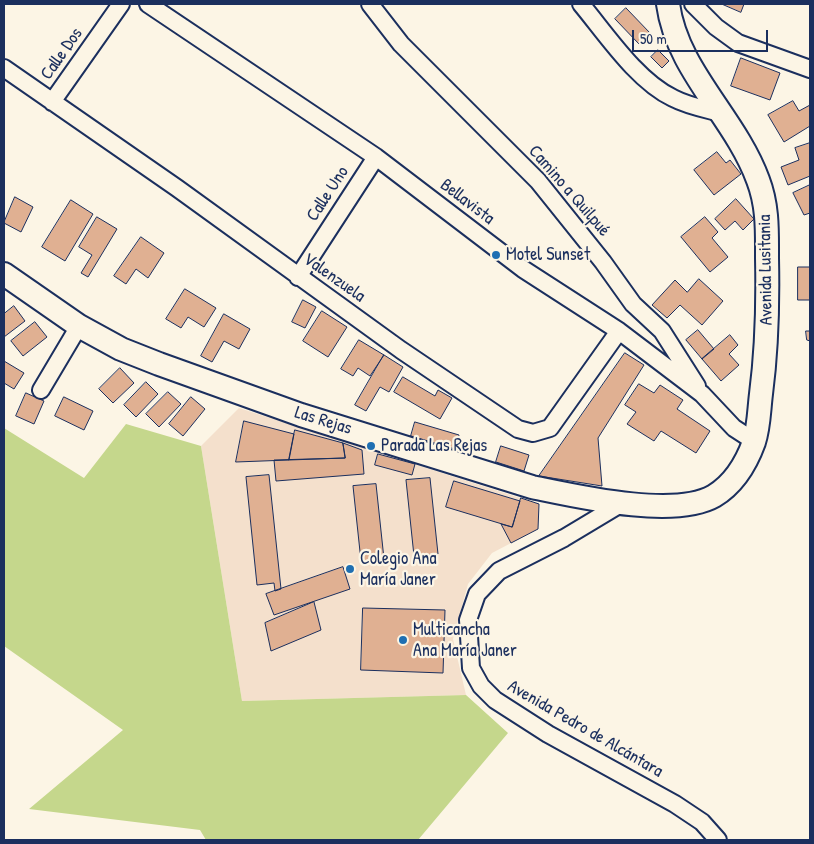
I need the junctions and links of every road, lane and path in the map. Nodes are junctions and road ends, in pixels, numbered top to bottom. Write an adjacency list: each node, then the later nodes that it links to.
1 (121, 4): 9 (street, Calle Dos)
2 (148, 4): 11 (street, Bellavista)
3 (370, 4): 17 (street, Camino a Quilpué)
4 (581, 4): 10 (street)
5 (668, 4): 10 (street, Avenida Lusitania)
6 (693, 4): 8 (street)
7 (4, 68): 9 (street, Valenzuela)
8 (810, 69)
9 (52, 102): 13 (street, Valenzuela)
10 (721, 113): 18 (street, Avenida Lusitania)
11 (376, 157): 13 (street, Calle Uno); 15 (street, Bellavista)
12 (4, 274): 14 (street, Las Rejas)
13 (298, 277): 15 (street, Valenzuela)
14 (79, 326): 16 (street); 19 (street, Las Rejas)
15 (619, 331): 17 (street, Bellavista)
16 (41, 390)
17 (702, 394): 18 (street, Bellavista)
18 (754, 441): 19 (street, Las Rejas)
19 (624, 502): 20 (street, Avenida Pedro de Alcántara)
20 (718, 840)

